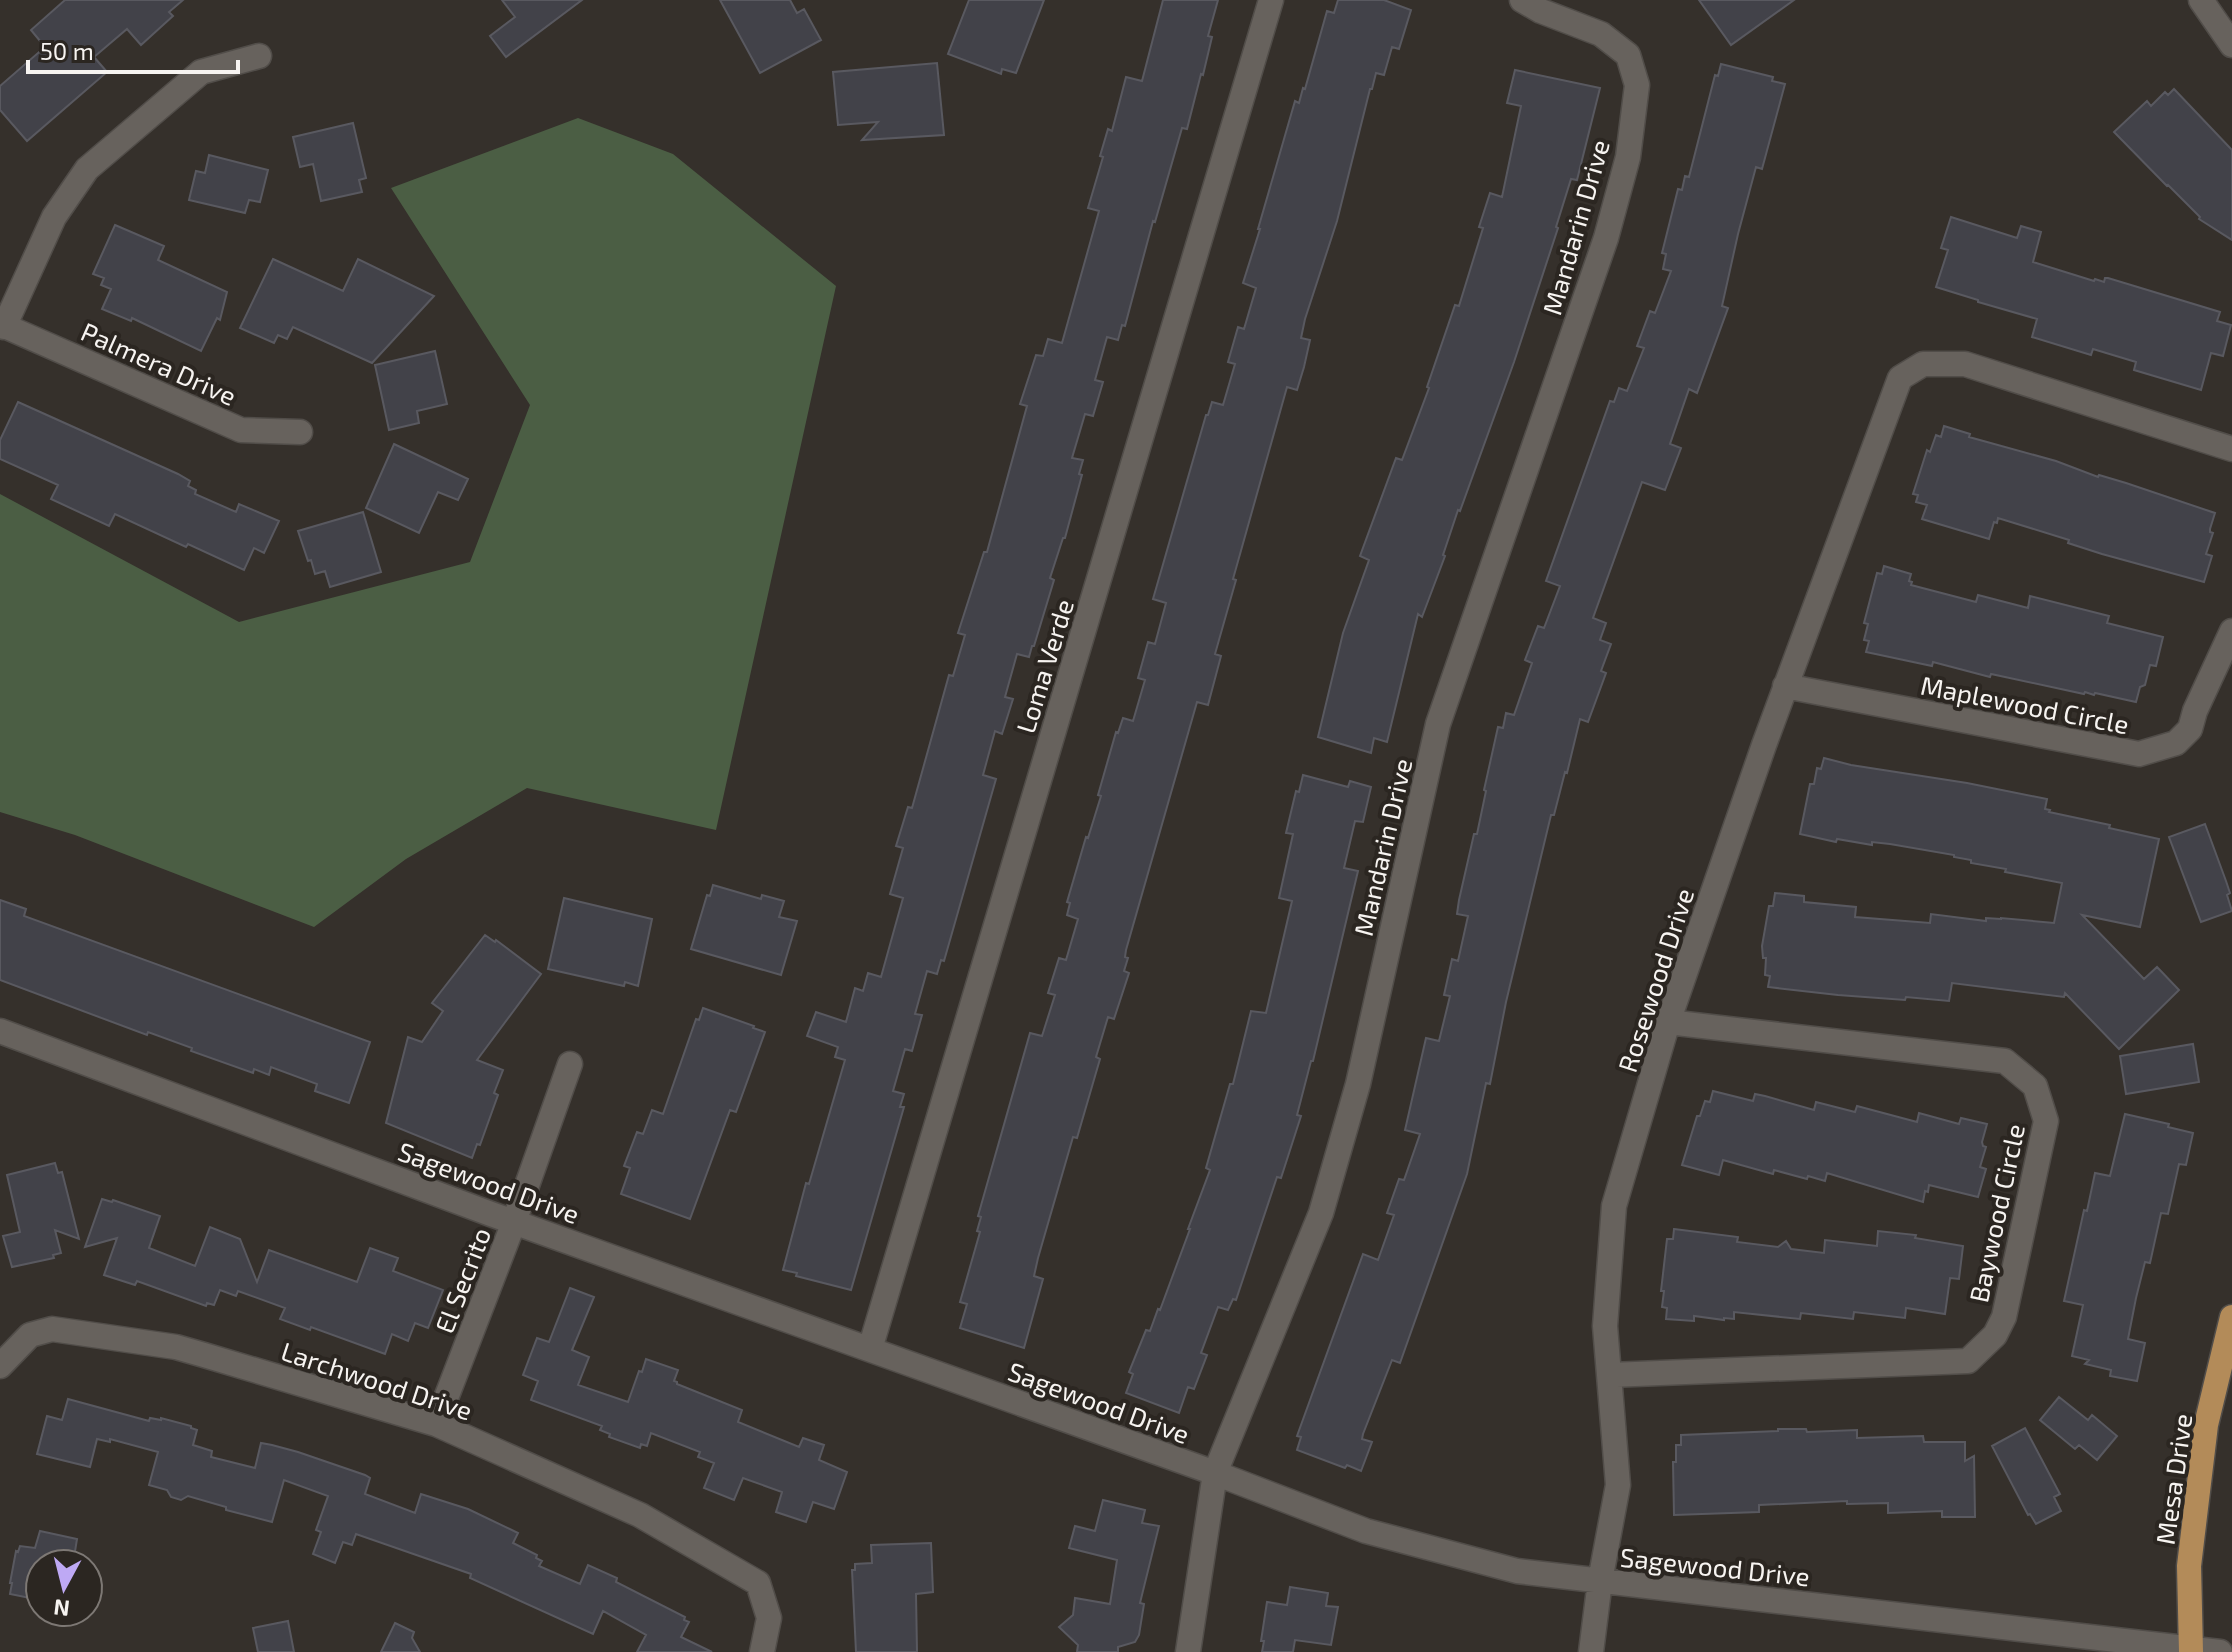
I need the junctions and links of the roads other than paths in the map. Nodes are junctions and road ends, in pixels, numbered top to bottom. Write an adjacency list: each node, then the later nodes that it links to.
1 (1271, 0): 16 (street, Loma Verde)
2 (1522, 0): 20 (street, Mandarin Drive)
3 (2201, 0): 4 (street)
4 (2230, 40)
5 (259, 56): 6 (street)
6 (2, 326): 7 (street, Palmera Drive)
7 (300, 432)
8 (2232, 449): 10 (street, Rosewood Drive)
9 (2232, 631): 10 (street, Maplewood Circle)
10 (1785, 686): 11 (street, Rosewood Drive)
11 (1668, 1022): 18 (street, Rosewood Drive); 18 (street, Baywood Circle)
12 (0, 1031): 14 (street, Sagewood Drive)
13 (570, 1064): 14 (street, El Secrito)
14 (514, 1222): 16 (street, Sagewood Drive); 19 (street, El Secrito)
15 (2232, 1317): 22 (main road, Mesa Drive)
16 (870, 1349): 20 (street, Sagewood Drive)
17 (0, 1366): 19 (street, Larchwood Drive)
18 (1610, 1375): 21 (street, Rosewood Drive)
19 (436, 1424): 23 (street, Larchwood Drive)
20 (1215, 1473): 21 (street, Sagewood Drive); 24 (street, Mandarin Drive)
21 (1600, 1581): 22 (street, Sagewood Drive); 25 (street, Rosewood Drive)
22 (2191, 1650): 26 (street, Sagewood Drive)
23 (762, 1652)
24 (1188, 1652)
25 (1591, 1652)
26 (2220, 1652)

